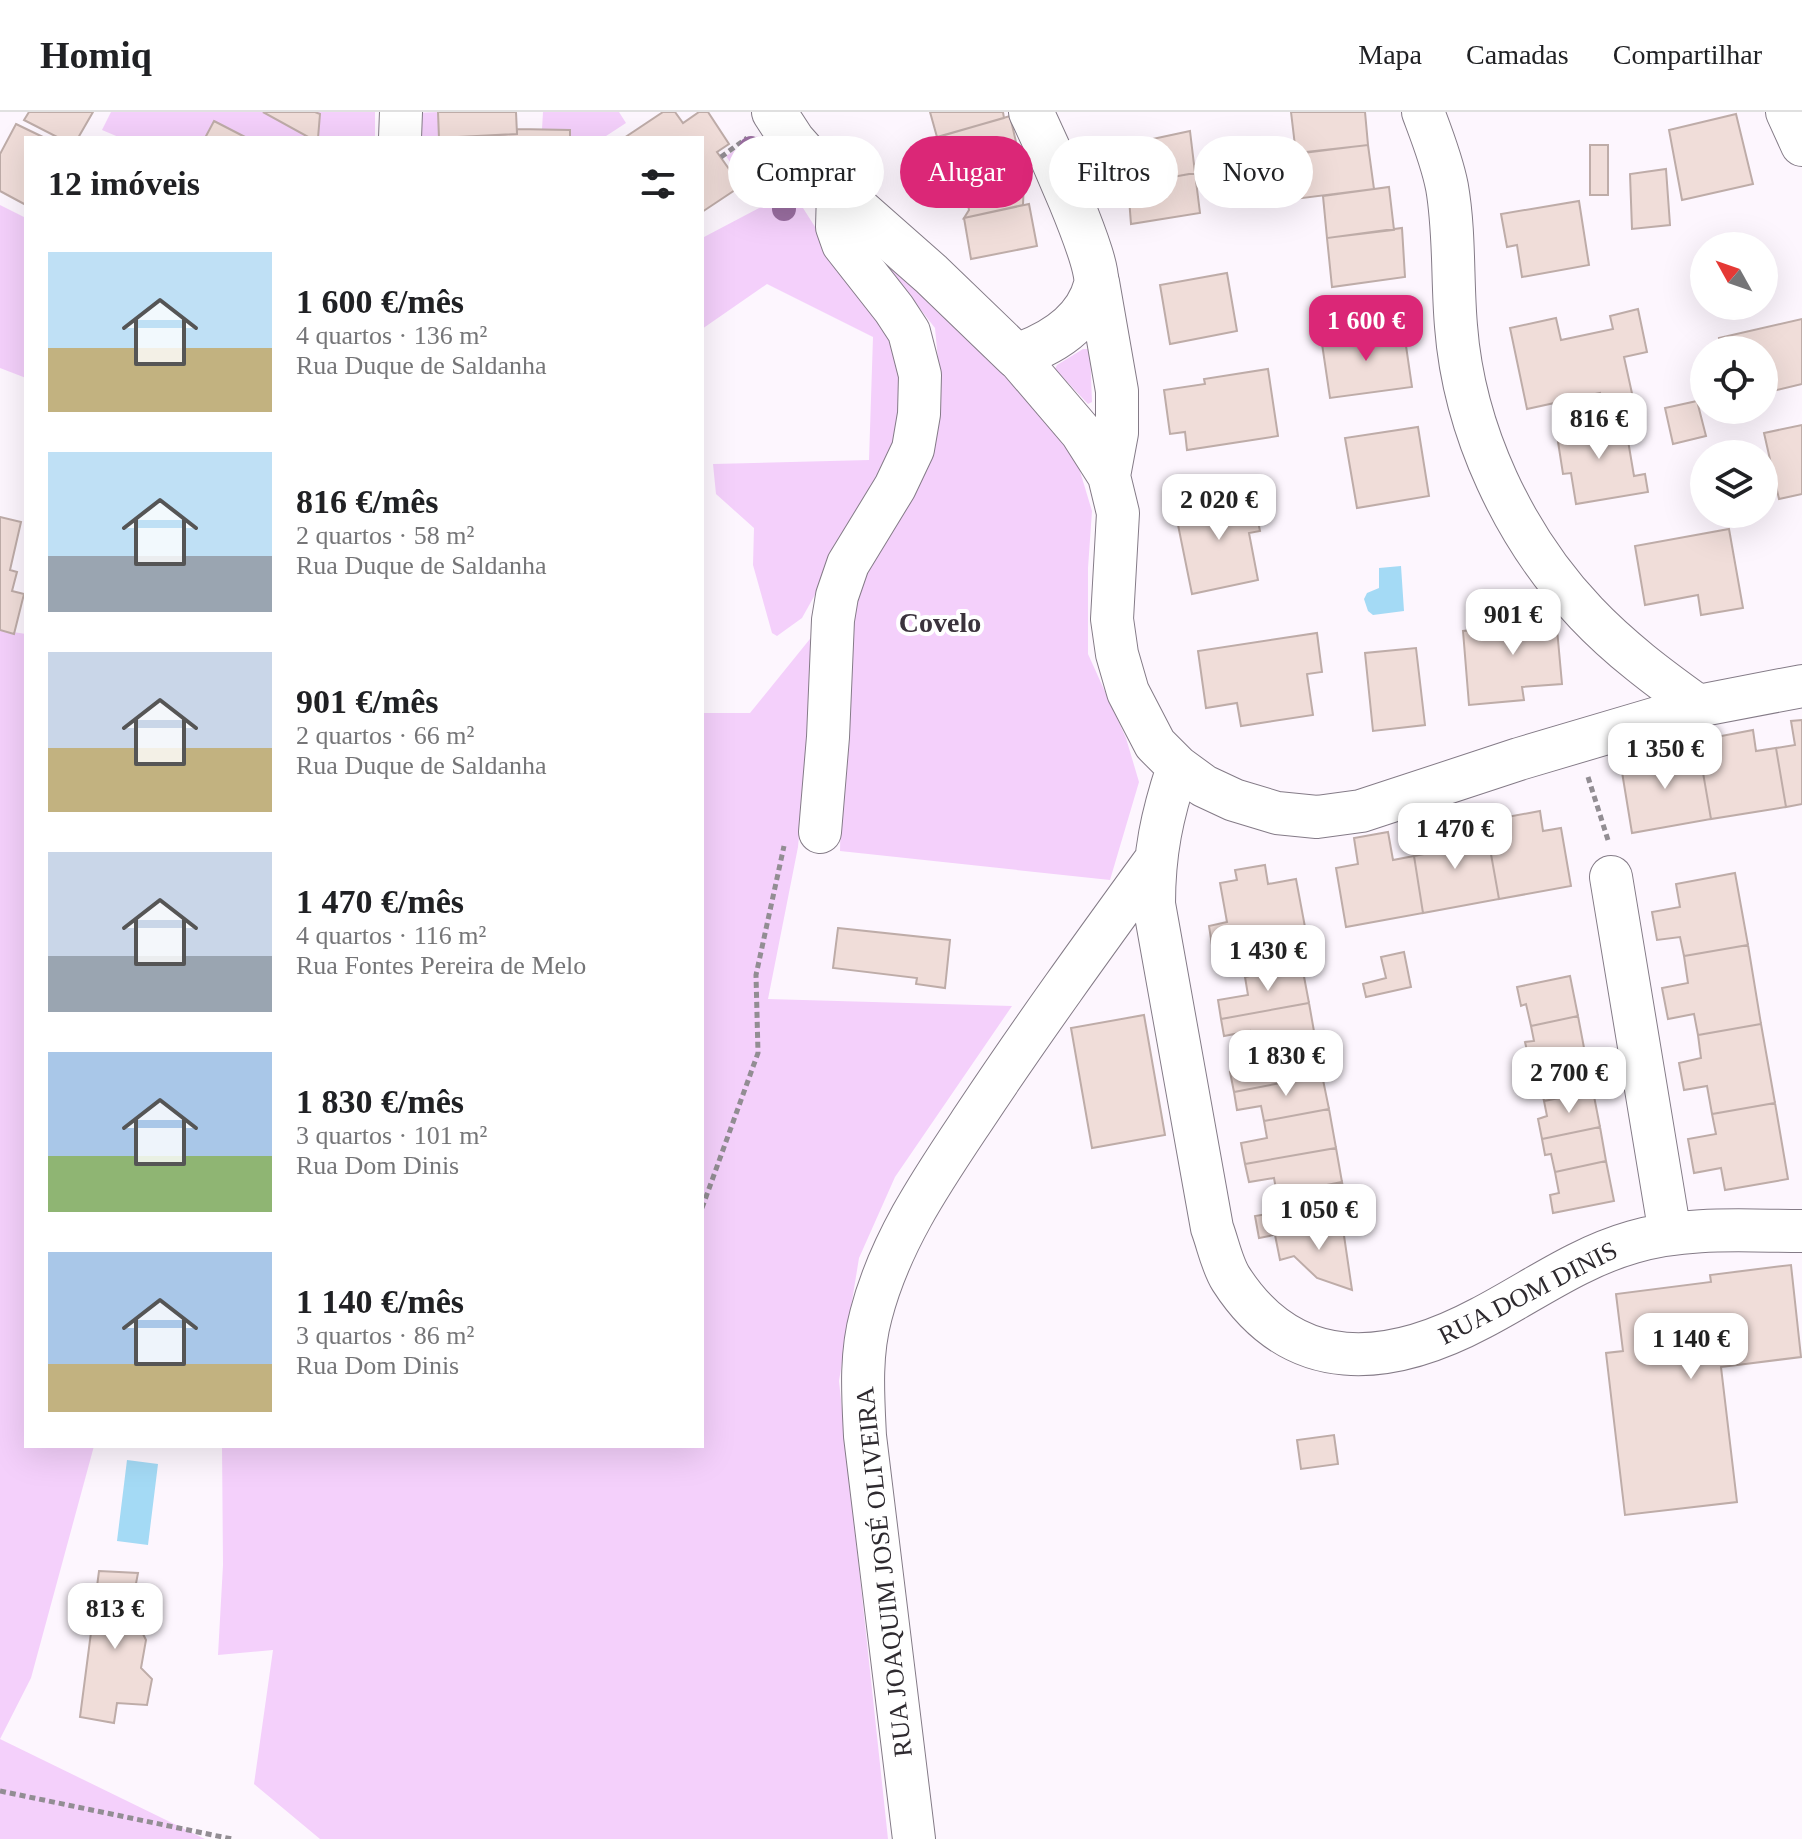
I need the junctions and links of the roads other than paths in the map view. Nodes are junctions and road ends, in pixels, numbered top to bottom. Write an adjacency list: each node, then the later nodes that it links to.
1 (401, 112): 6 (street)
2 (1031, 112): 11 (street)
3 (1423, 112): 15 (street)
4 (1787, 112): 8 (street)
5 (764, 123): 7 (street)
6 (400, 136)
7 (779, 136)
8 (1802, 145)
9 (838, 208): 17 (street)
10 (856, 208): 12 (street)
11 (1098, 282): 12 (street); 13 (street)
12 (1016, 356): 13 (street)
13 (1109, 476): 16 (street)
14 (1802, 686): 15 (street)
15 (1698, 706): 16 (street)
16 (1178, 767): 18 (street, RUA DOM DINIS)
17 (802, 838)
18 (1154, 862): 21 (street, RUA DOM DINIS); 22 (street, RUA JOAQUIM JOSÉ OLIVEIRA)
19 (1611, 877): 21 (street)
20 (1802, 1231): 21 (street, RUA DOM DINIS)
21 (1670, 1234)
22 (914, 1839)

